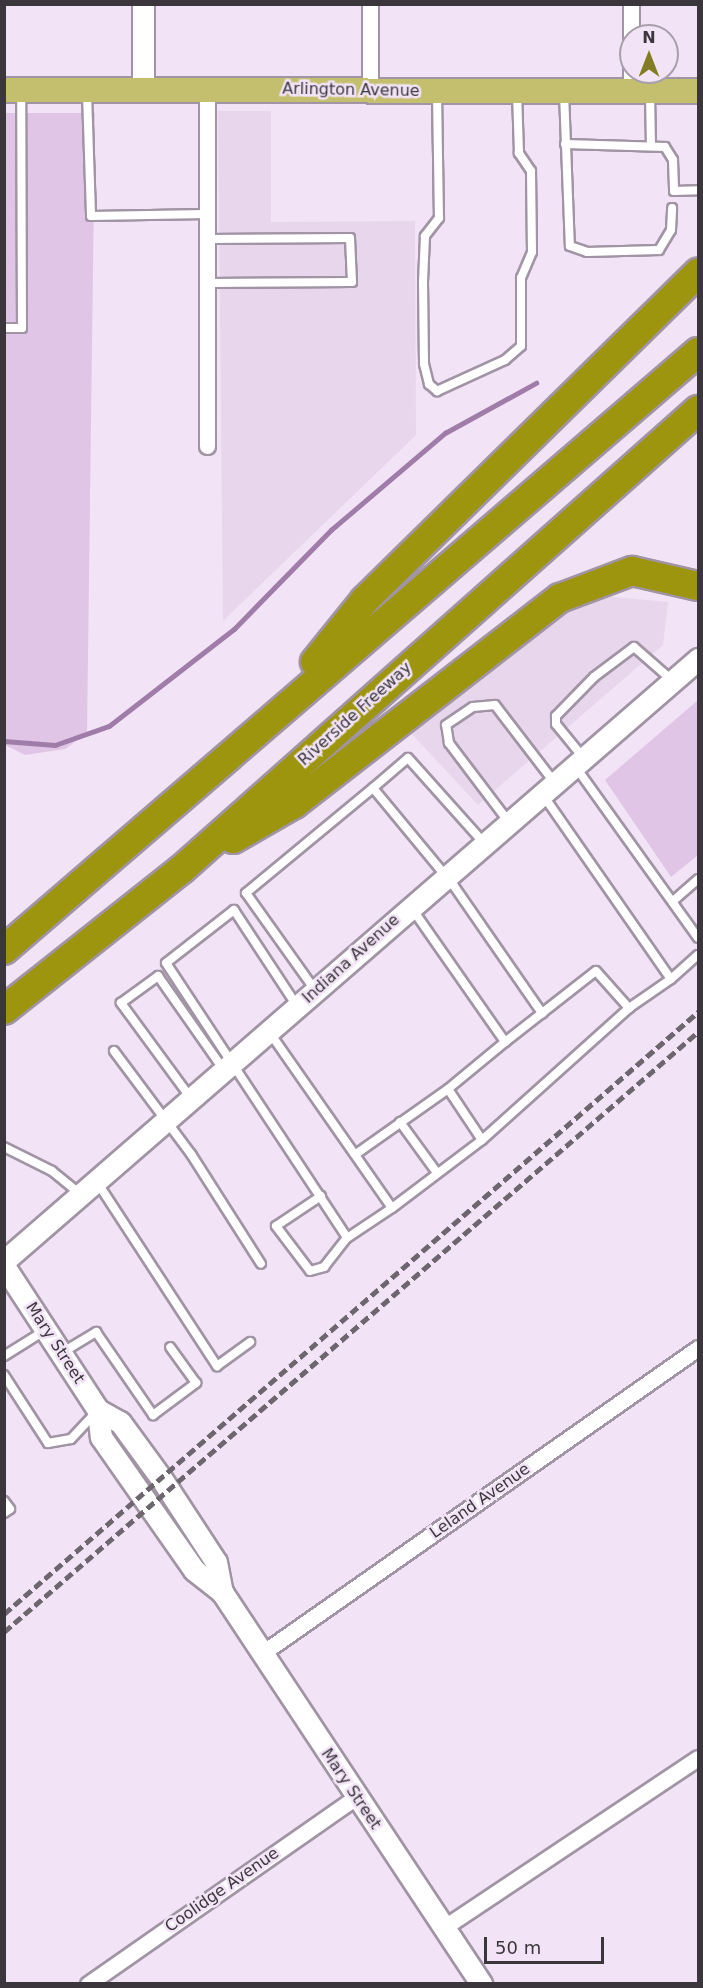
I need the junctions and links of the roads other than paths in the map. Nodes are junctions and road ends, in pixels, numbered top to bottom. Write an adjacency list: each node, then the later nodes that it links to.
1 (143, 4): 7 (street)
2 (370, 4): 5 (street)
3 (631, 4): 13 (street)
4 (207, 88): 5 (main road, Arlington Avenue); 7 (main road, Arlington Avenue); 18 (street)
5 (370, 88): 10 (main road, Arlington Avenue)
6 (87, 89): 7 (main road, Arlington Avenue); 8 (main road, Arlington Avenue); 18 (lane)
7 (143, 89)
8 (13, 90): 22 (lane)
9 (699, 91): 13 (main road, Arlington Avenue)
10 (437, 92): 11 (main road, Arlington Avenue); 11 (lane)
11 (517, 92): 12 (main road, Arlington Avenue)
12 (564, 92): 13 (main road, Arlington Avenue); 14 (lane)
13 (640, 92): 15 (lane)
14 (565, 144): 15 (lane); 17 (lane)
15 (651, 144): 16 (lane)
16 (699, 190)
17 (672, 208)
18 (207, 214): 19 (street)
19 (208, 239): 21 (street); 21 (lane)
20 (699, 273): 29 (highway)
21 (208, 283): 25 (street)
22 (4, 328)
23 (699, 352): 29 (highway)
24 (699, 410): 35 (highway, Riverside Freeway)
25 (207, 446)
26 (699, 586): 35 (highway)
27 (699, 658): 28 (street, Indiana Avenue)
28 (673, 681): 30 (street, Indiana Avenue); 30 (lane)
29 (272, 715): 41 (highway)
30 (579, 761): 31 (street, Indiana Avenue); 38 (lane)
31 (547, 787): 33 (street, Indiana Avenue); 33 (lane); 43 (lane)
32 (373, 788): 34 (lane); 36 (lane); 44 (lane)
33 (508, 822): 34 (street, Indiana Avenue)
34 (483, 842): 36 (street, Indiana Avenue)
35 (182, 869): 47 (highway, Riverside Freeway)
36 (446, 874): 39 (street, Indiana Avenue); 48 (lane)
37 (699, 879): 38 (lane)
38 (673, 901): 40 (lane)
39 (410, 906): 44 (street, Indiana Avenue); 50 (lane)
40 (699, 938)
41 (4, 950)
42 (699, 955): 43 (lane)
43 (670, 979): 46 (lane)
44 (315, 990): 45 (street, Indiana Avenue)
45 (294, 1003): 49 (street, Indiana Avenue); 52 (lane)
46 (629, 1008): 48 (lane); 57 (lane)
47 (4, 1010)
48 (542, 1013): 50 (lane)
49 (268, 1032): 52 (street, Indiana Avenue); 59 (lane)
50 (505, 1042): 53 (lane)
51 (114, 1051): 55 (lane)
52 (228, 1063): 54 (street, Indiana Avenue); 54 (lane); 62 (lane)
53 (448, 1089): 56 (lane); 57 (lane)
54 (191, 1098): 55 (street, Indiana Avenue)
55 (166, 1120): 61 (street, Indiana Avenue); 65 (lane)
56 (400, 1122): 59 (lane); 60 (lane)
57 (482, 1140): 60 (lane)
58 (4, 1147): 61 (lane)
59 (356, 1154): 63 (lane)
60 (438, 1173): 63 (lane)
61 (88, 1187): 66 (street, Indiana Avenue); 68 (lane)
62 (321, 1196): 64 (lane); 64 (lane)
63 (392, 1208): 64 (lane)
64 (347, 1238)
65 (261, 1264)
66 (7, 1268): 67 (street, Mary Street)
67 (46, 1329): 71 (street, Mary Street); 72 (lane)
68 (250, 1342)
69 (170, 1347): 71 (lane)
70 (699, 1348): 77 (street, Leland Avenue)
71 (62, 1353): 74 (street, Mary Street)
72 (4, 1356)
73 (4, 1375): 74 (lane)
74 (98, 1410): 77 (street, Mary Street)
75 (4, 1501): 76 (lane)
76 (4, 1513)
77 (261, 1654): 79 (street, Mary Street)
78 (699, 1758): 80 (street)
79 (356, 1797): 80 (street, Mary Street); 81 (street, Coolidge Avenue)
80 (443, 1928): 82 (street, Mary Street)
81 (88, 1983)
82 (481, 1983)

